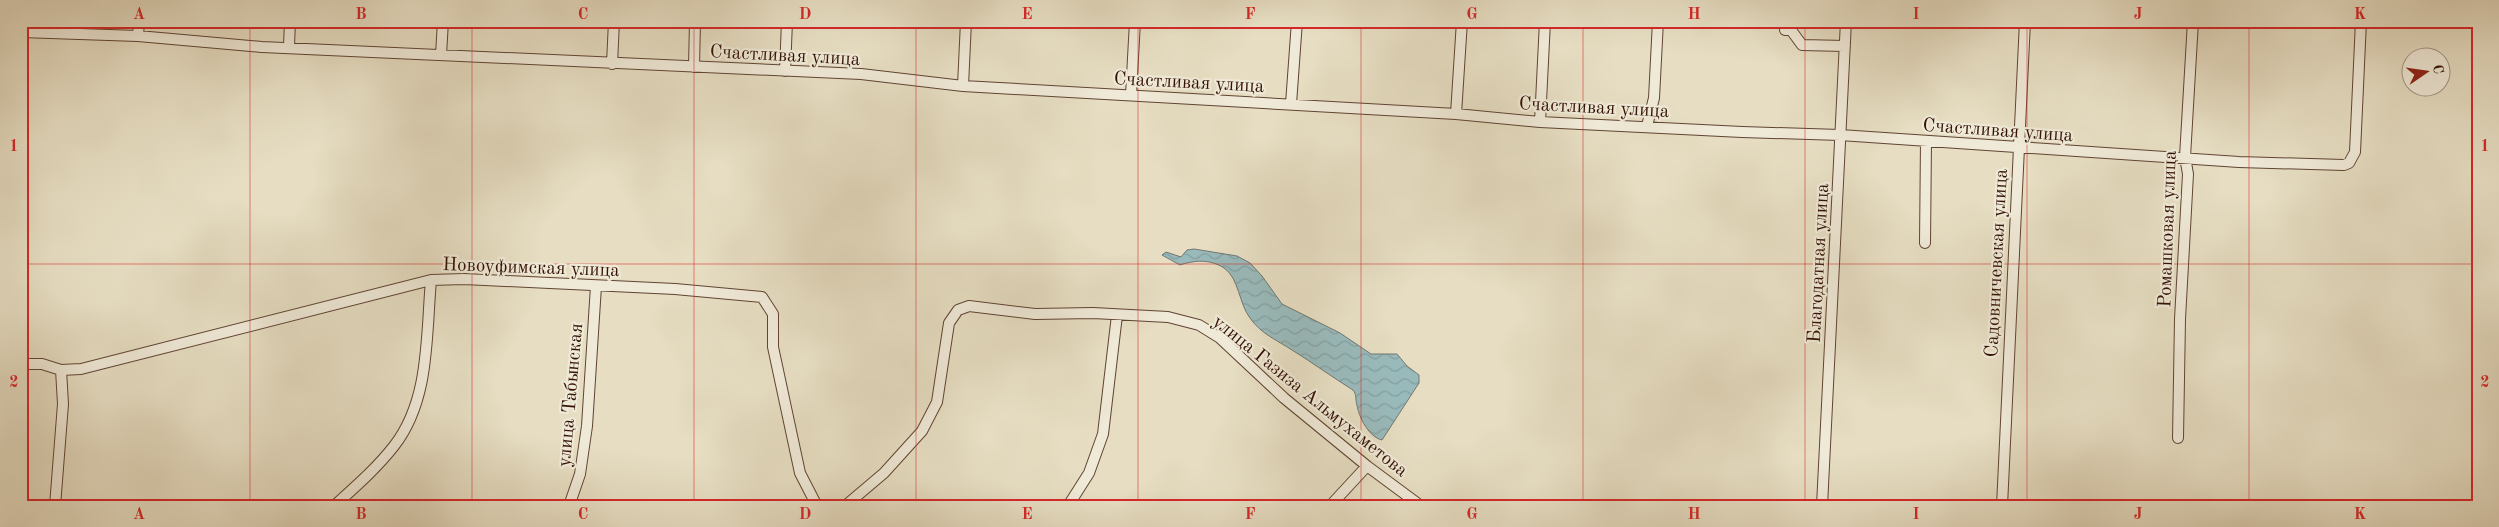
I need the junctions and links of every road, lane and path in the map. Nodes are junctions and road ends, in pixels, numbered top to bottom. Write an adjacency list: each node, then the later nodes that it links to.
1 (138, 21): 19 (street)
2 (290, 21): 20 (street)
3 (443, 21): 22 (street)
4 (614, 21): 23 (street)
5 (695, 21): 24 (street)
6 (787, 21): 25 (street)
7 (966, 21): 26 (street)
8 (1135, 21): 27 (street)
9 (1297, 21): 28 (street)
10 (1462, 21): 29 (street)
11 (1545, 21): 30 (street)
12 (1658, 21): 31 (street)
13 (1846, 21): 21 (street, Благодатная улица)
14 (2025, 21): 34 (street, Садовничевская улица)
15 (2193, 21): 35 (street, Ромашковая улица)
16 (2361, 21): 35 (street, Счастливая улица)
17 (1785, 30): 21 (street)
18 (21, 32): 19 (street, Счастливая улица)
19 (138, 36): 20 (street, Счастливая улица)
20 (289, 46): 22 (street, Счастливая улица)
21 (1845, 46): 32 (street, Благодатная улица)
22 (441, 55): 23 (street, Счастливая улица)
23 (612, 64): 24 (street, Счастливая улица)
24 (694, 67): 25 (street, Счастливая улица)
25 (785, 71): 26 (street, Счастливая улица)
26 (963, 86): 27 (street, Счастливая улица)
27 (1131, 96): 28 (street, Счастливая улица)
28 (1291, 104): 29 (street, Счастливая улица)
29 (1456, 114): 30 (street, Счастливая улица)
30 (1540, 122): 31 (street, Счастливая улица)
31 (1647, 126): 32 (street, Счастливая улица)
32 (1840, 135): 33 (street, Счастливая улица); 52 (street, Благодатная улица)
33 (1926, 141): 34 (street, Счастливая улица); 36 (street)
34 (2018, 148): 35 (street, Счастливая улица); 53 (street, Садовничевская улица)
35 (2185, 157): 42 (street, Ромашковая улица)
36 (1924, 243)
37 (431, 280): 38 (street, Новоуфимская улица); 41 (street, Новоуфимская улица); 45 (street)
38 (596, 286): 46 (street, улица Табынская); 47 (street, Новоуфимская улица)
39 (1116, 315): 43 (street, улица Газиза Альмухаметова); 48 (street, улица Газиза Альмухаметова); 49 (street)
40 (21, 364): 41 (street, Новоуфимская улица)
41 (61, 370): 44 (street)
42 (2178, 438)
43 (1367, 466): 50 (street); 51 (street, улица Газиза Альмухаметова)
44 (55, 506)
45 (334, 506)
46 (569, 506)
47 (817, 506)
48 (845, 506)
49 (1068, 506)
50 (1330, 506)
51 (1421, 506)
52 (1822, 506)
53 (2002, 506)

